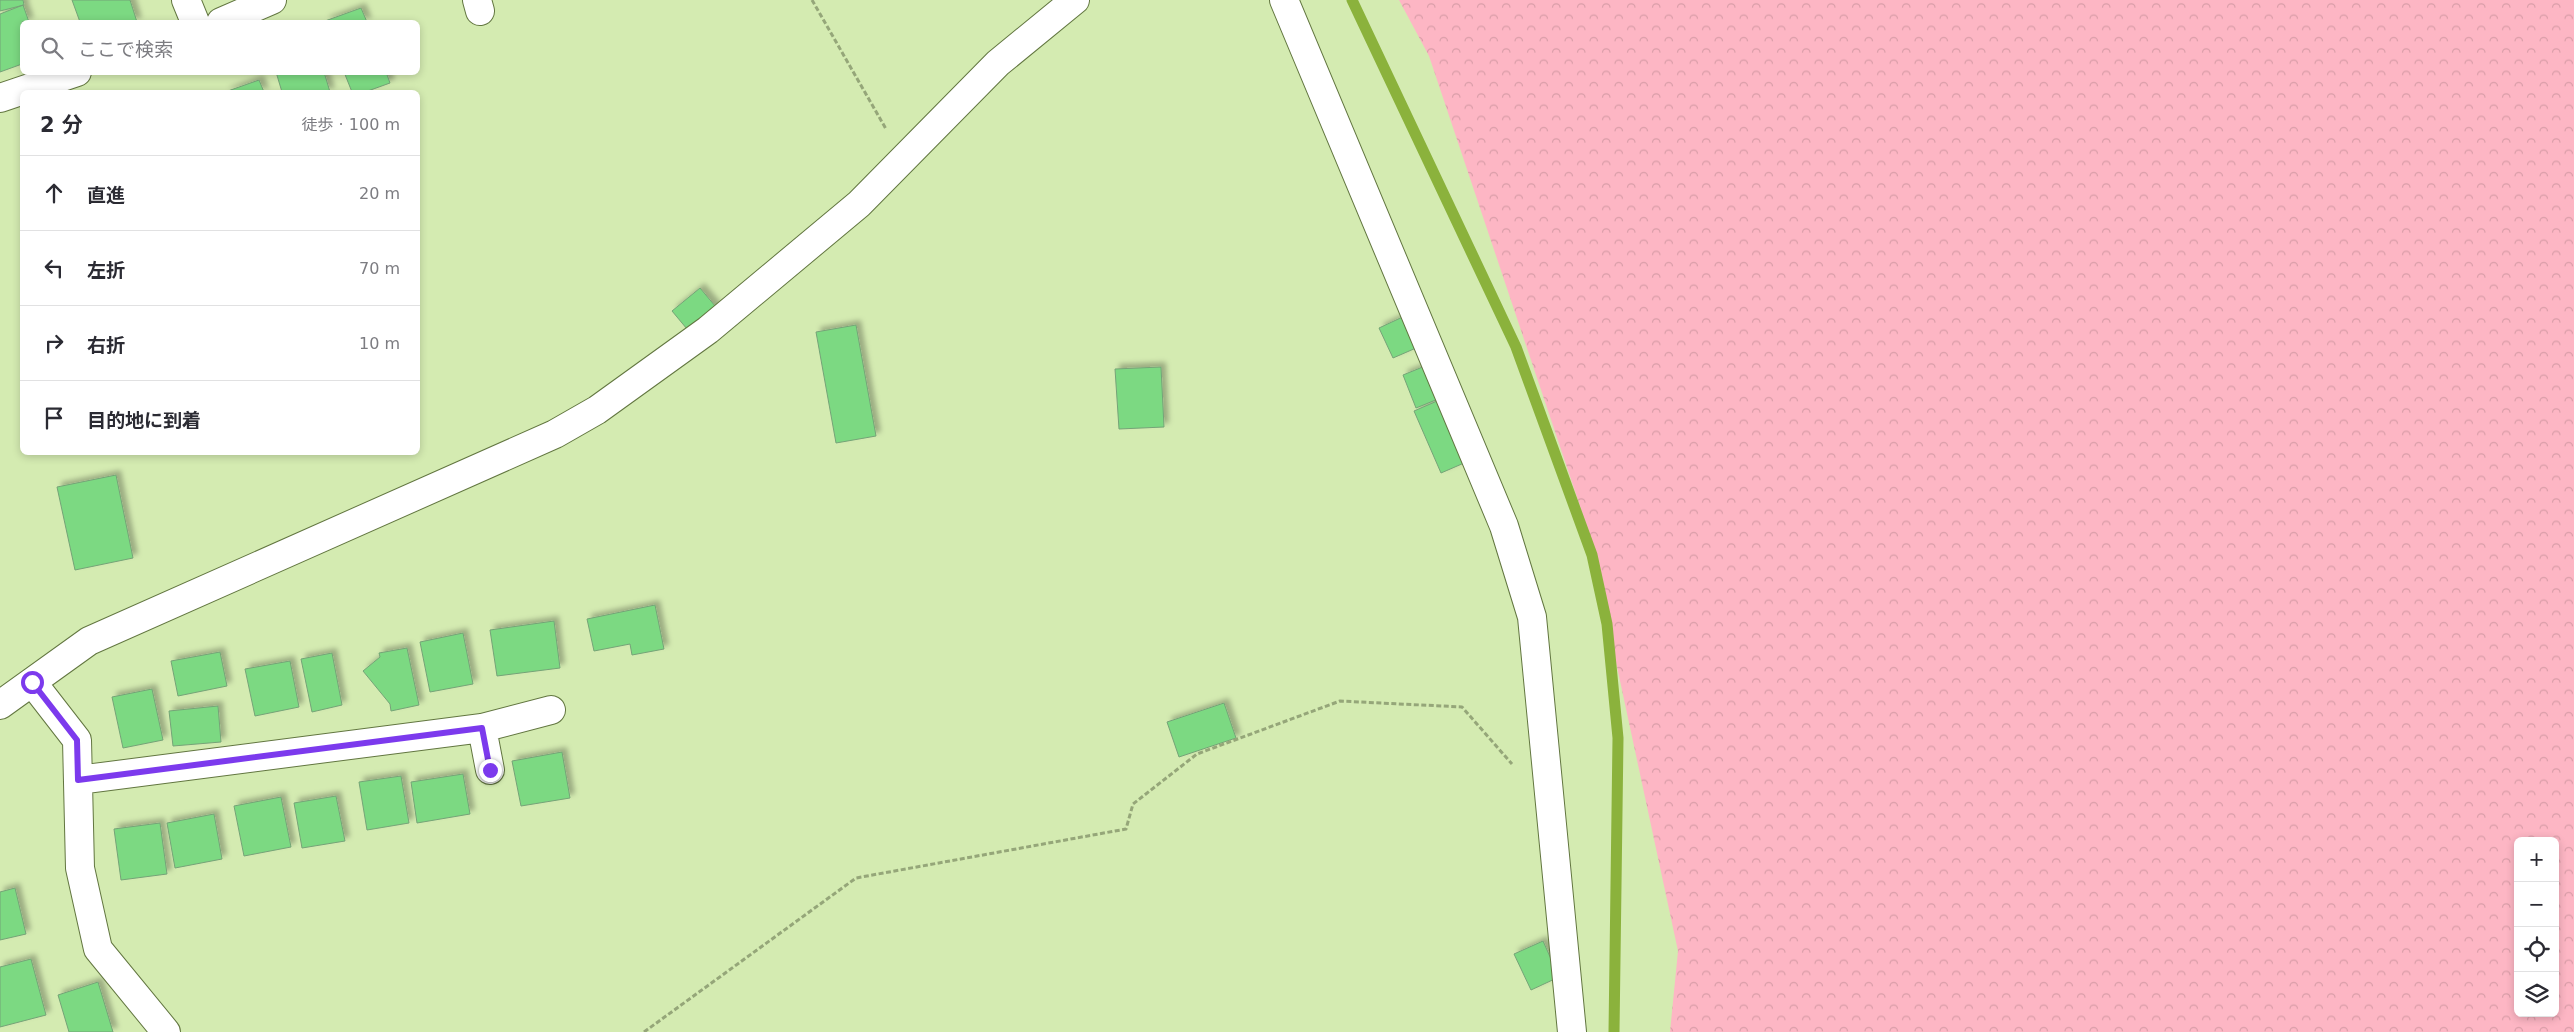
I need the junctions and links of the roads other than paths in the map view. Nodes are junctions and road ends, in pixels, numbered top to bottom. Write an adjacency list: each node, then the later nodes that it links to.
1 (186, 0): 5 (street)
2 (272, 0): 6 (street)
3 (1075, 0): 11 (street)
4 (1284, 0): 18 (street)
5 (194, 20)
6 (226, 20)
7 (68, 75): 8 (street)
8 (24, 90)
9 (20, 91): 10 (street)
10 (0, 98)
11 (32, 682): 12 (street); 16 (street)
12 (0, 705)
13 (551, 710): 14 (street)
14 (482, 728): 15 (street); 16 (street)
15 (490, 770)
16 (78, 780): 17 (street)
17 (166, 1032)
18 (1572, 1032)

